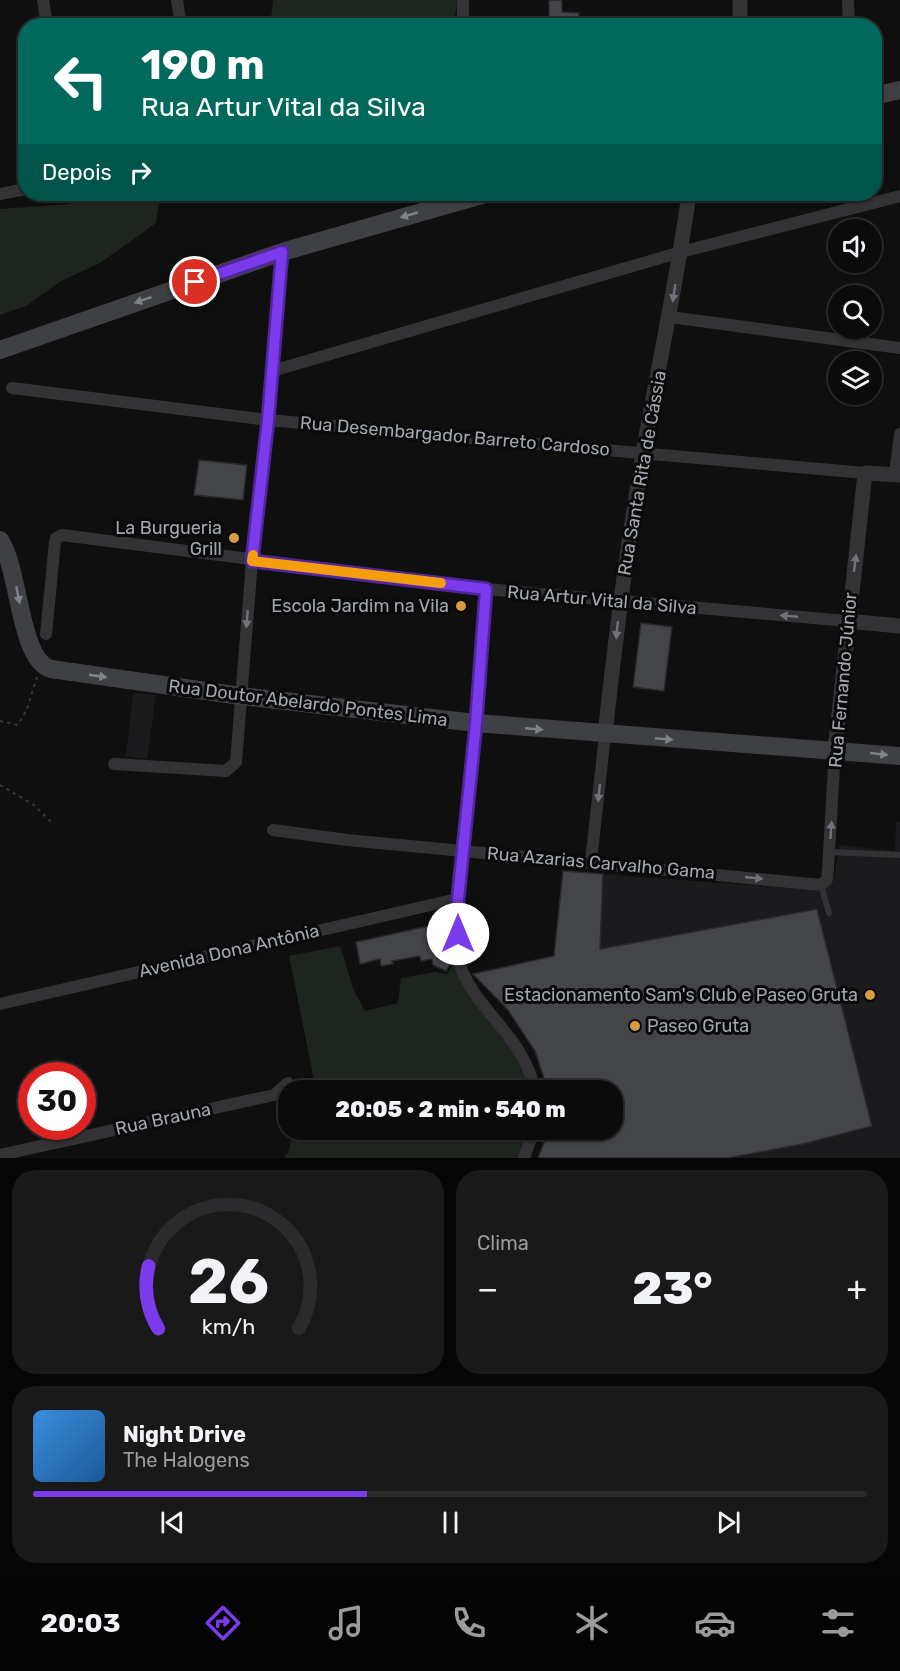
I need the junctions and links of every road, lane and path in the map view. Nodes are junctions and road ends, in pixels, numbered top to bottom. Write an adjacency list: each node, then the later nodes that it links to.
1 (43, 0): 6 (street)
2 (177, 0): 7 (street)
3 (463, 0): 8 (street)
4 (740, 0): 9 (street)
5 (848, 0): 10 (street)
6 (46, 18)
7 (180, 18)
8 (462, 18)
9 (740, 18)
10 (849, 18)
11 (900, 90): 12 (main road)
12 (882, 94)
13 (18, 191): 14 (street)
14 (0, 194)
15 (900, 196): 19 (street)
16 (447, 201): 20 (main road, one-way to 20)
17 (688, 201): 21 (street, Rua Santa Rita de Cássia)
18 (880, 201): 21 (street)
19 (882, 201)
20 (282, 252): 24 (main road, one-way to 24); 25 (street)
21 (681, 252): 22 (street, Rua Santa Rita de Cássia, one-way to 22); 25 (street)
22 (670, 317): 23 (street); 29 (street, Rua Santa Rita de Cássia)
23 (900, 348)
24 (0, 350)
25 (272, 371): 27 (street)
26 (12, 388): 27 (street, Rua Desembargador Barreto Cardoso)
27 (268, 420): 29 (street, Rua Desembargador Barreto Cardoso); 33 (street)
28 (900, 434): 31 (street)
29 (643, 453): 30 (street, Rua Desembargador Barreto Cardoso); 35 (street, Rua Santa Rita de Cássia)
30 (865, 473): 31 (street, Rua Desembargador Barreto Cardoso); 36 (street, Rua Fernando Júnior, one-way to 30)
31 (898, 475)
32 (0, 540): 39 (main road, one-way to 39)
33 (252, 561): 34 (street, Rua Artur Vital da Silva); 38 (street, Rua Artur Vital da Silva); 40 (street, one-way to 40)
34 (486, 589): 35 (street, Rua Artur Vital da Silva); 42 (street)
35 (619, 603): 36 (street, Rua Artur Vital da Silva, one-way to 35); 43 (street, Rua Santa Rita de Cássia, one-way to 43)
36 (848, 621): 37 (street, Rua Artur Vital da Silva); 44 (street, Rua Fernando Júnior)
37 (900, 626)
38 (46, 634)
39 (40, 665): 40 (main road, Rua Doutor Abelardo Pontes Lima, one-way to 40); 41 (path)
40 (241, 696): 42 (main road, Rua Doutor Abelardo Pontes Lima); 46 (street)
41 (0, 721)
42 (476, 723): 43 (main road, Rua Doutor Abelardo Pontes Lima, one-way to 43); 50 (street)
43 (605, 735): 44 (main road, Rua Doutor Abelardo Pontes Lima, one-way to 44); 53 (street, Rua Santa Rita de Cássia, one-way to 53)
44 (835, 750): 45 (main road, Rua Doutor Abelardo Pontes Lima, one-way to 45); 51 (street, Rua Fernando Júnior, one-way to 44)
45 (900, 756)
46 (114, 764)
47 (0, 785): 48 (path)
48 (52, 823)
49 (273, 830): 50 (street, Rua Azarias Carvalho Gama)
50 (463, 850): 53 (street, Rua Azarias Carvalho Gama); 55 (street)
51 (829, 852): 52 (lane); 54 (street, Rua Fernando Júnior)
52 (900, 855)
53 (591, 861): 54 (street, Rua Azarias Carvalho Gama, one-way to 54)
54 (821, 885): 56 (lane)
55 (458, 899): 57 (street, Avenida Dona Antônia); 58 (street)
56 (829, 913)
57 (0, 1004)
58 (532, 1080)
59 (278, 1092): 61 (street, Rua Brauna)
60 (530, 1140): 63 (street)
61 (37, 1152): 62 (street, Rua Brauna)
62 (0, 1155)
63 (524, 1158)

